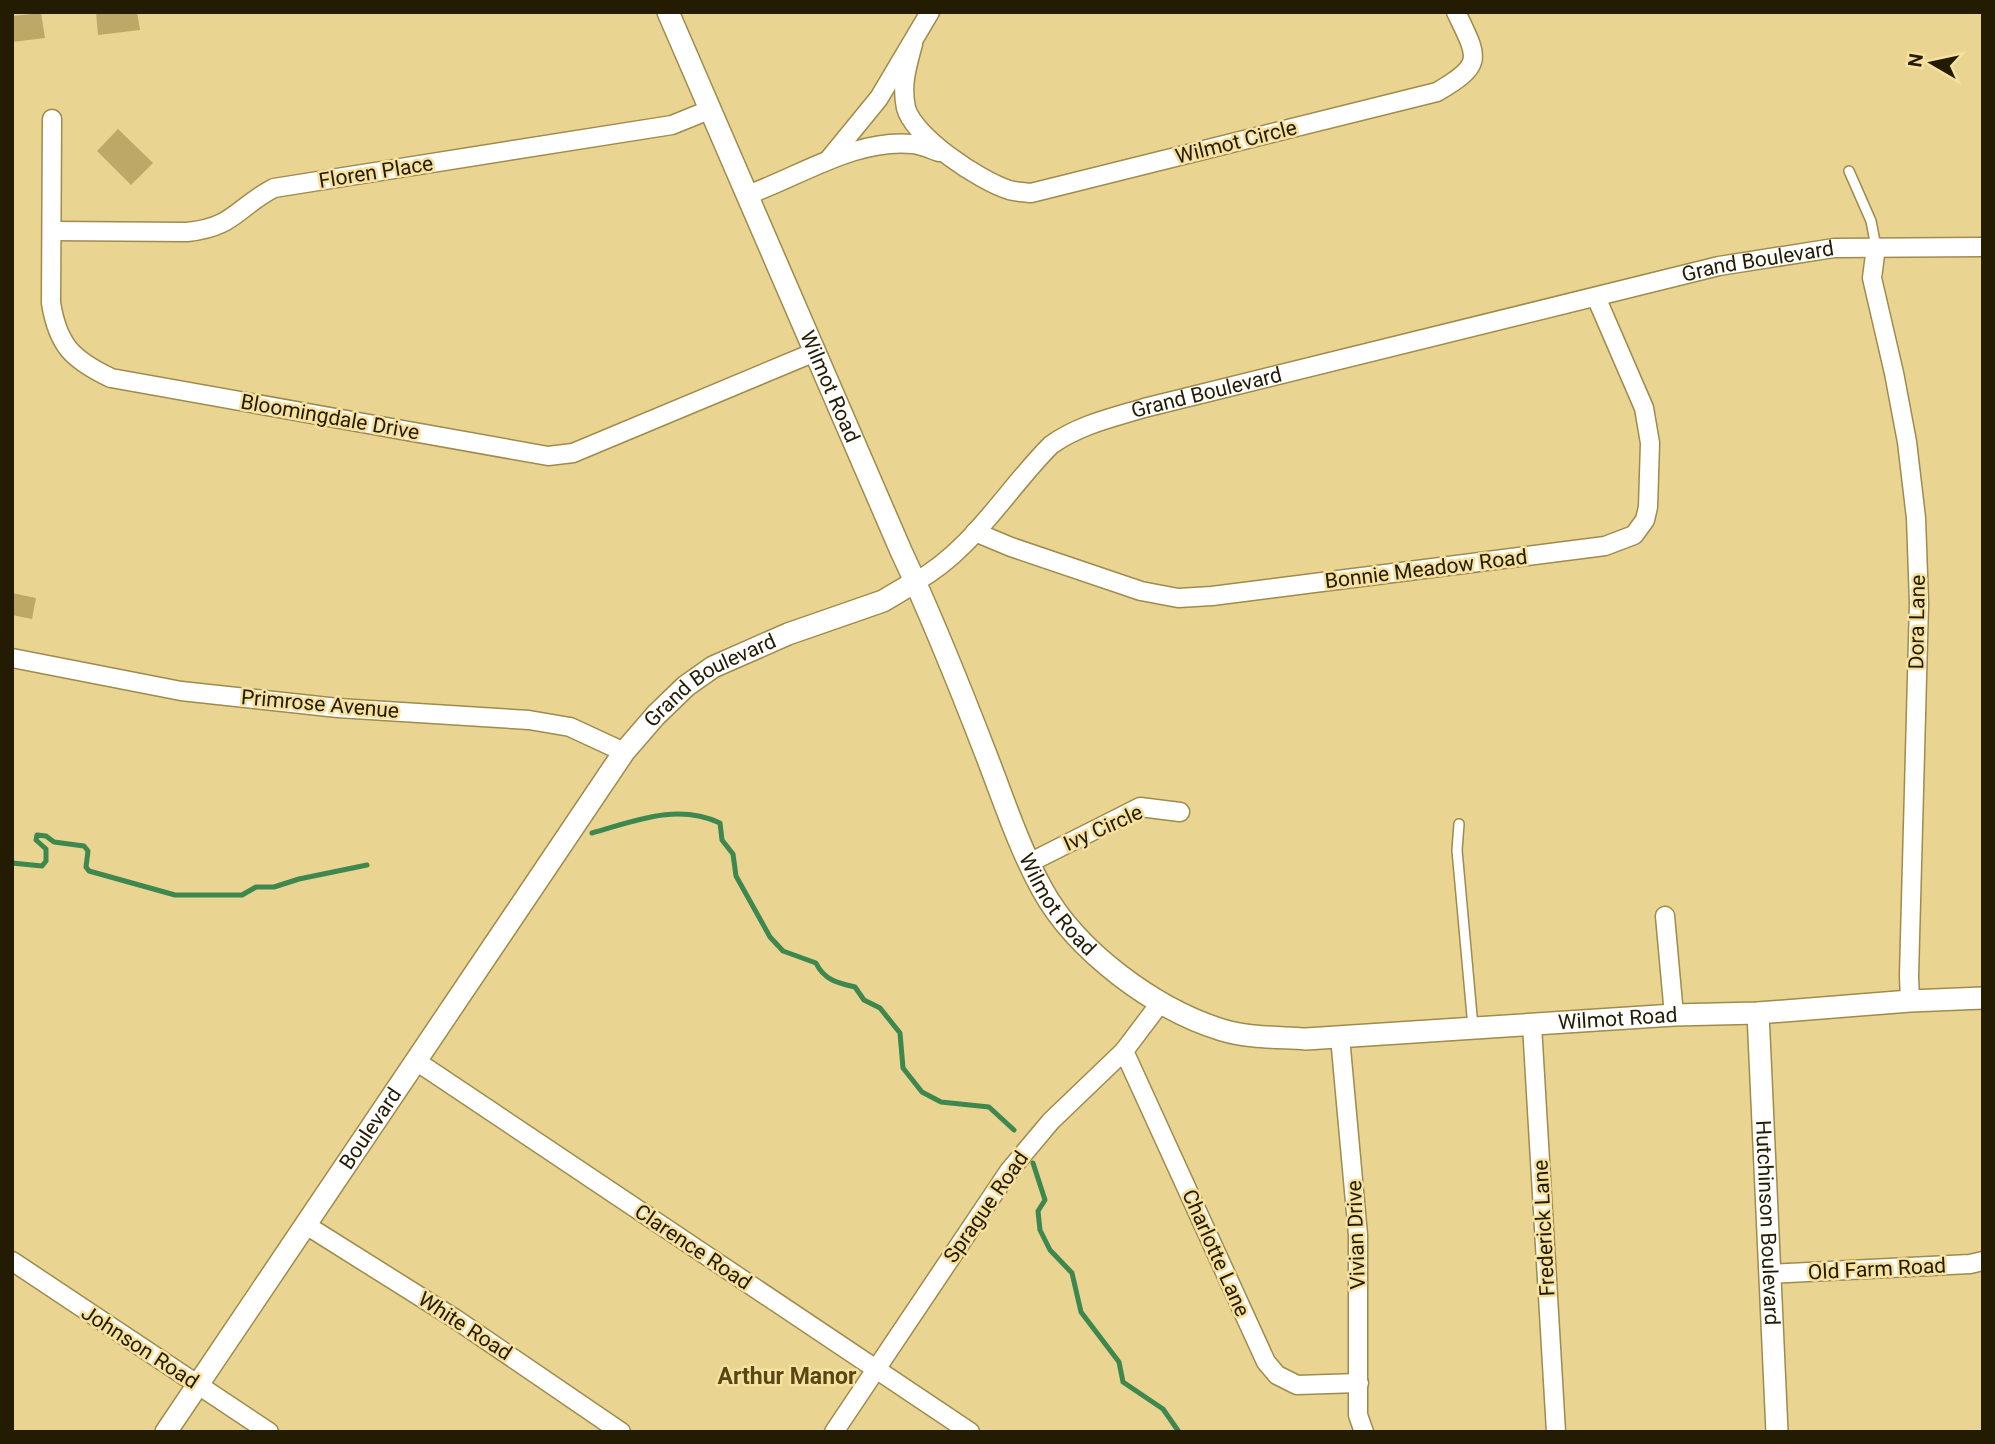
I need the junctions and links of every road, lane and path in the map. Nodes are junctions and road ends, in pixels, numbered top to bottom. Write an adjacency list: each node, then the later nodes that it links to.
1 (668, 12): 5 (street, Wilmot Road)
2 (930, 12): 4 (street, Wilmot Circle)
3 (1456, 12): 7 (street, Wilmot Circle)
4 (913, 44): 7 (street, Wilmot Circle); 8 (street, Wilmot Circle)
5 (709, 110): 10 (street, Wilmot Road); 11 (street, Floren Place)
6 (52, 119): 11 (street, Bloomingdale Drive)
7 (944, 153): 8 (street, Wilmot Circle)
8 (828, 161): 10 (street, Wilmot Circle)
9 (1849, 171): 12 (lane)
10 (747, 195): 15 (street, Wilmot Road)
11 (51, 231): 15 (street, Bloomingdale Drive)
12 (1876, 247): 13 (street, Grand Boulevard); 14 (street, Grand Boulevard); 26 (street, Dora Lane)
13 (1983, 247)
14 (1595, 297): 16 (street, Grand Boulevard); 16 (street, Bonnie Meadow Road)
15 (815, 352): 17 (street, Wilmot Road)
16 (975, 532): 17 (street, Grand Boulevard)
17 (915, 582): 19 (street, Grand Boulevard); 23 (street, Wilmot Road)
18 (12, 658): 19 (street, Primrose Avenue)
19 (624, 752): 22 (street, Grand Boulevard)
20 (1180, 812): 23 (street, Ivy Circle)
21 (1459, 824): 31 (lane)
22 (574, 826): 34 (street, Boulevard)
23 (1029, 863): 27 (street, Wilmot Road)
24 (1665, 916): 29 (street)
25 (1983, 998): 26 (street, Wilmot Road)
26 (1910, 1001): 28 (street, Wilmot Road)
27 (1161, 1002): 32 (street, Wilmot Road); 33 (street, Sprague Road)
28 (1758, 1013): 29 (street, Wilmot Road); 38 (street, Hutchinson Boulevard)
29 (1674, 1014): 30 (street, Wilmot Road)
30 (1532, 1025): 31 (street, Wilmot Road); 48 (street, Frederick Lane)
31 (1474, 1029): 32 (street, Wilmot Road)
32 (1340, 1037): 40 (street, Vivian Drive)
33 (1124, 1051): 39 (street, Sprague Road); 40 (street, Charlotte Lane)
34 (416, 1061): 35 (street, Boulevard); 39 (street, Clarence Road)
35 (306, 1224): 41 (street, Boulevard); 44 (street, White Road)
36 (12, 1261): 41 (street, Johnson Road)
37 (1983, 1261): 38 (street, Old Farm Road)
38 (1770, 1274): 49 (street, Hutchinson Boulevard)
39 (876, 1370): 45 (street, Sprague Road); 46 (street, Clarence Road)
40 (1359, 1383): 47 (street, Vivian Drive)
41 (198, 1385): 42 (street, Boulevard); 43 (street, Johnson Road)
42 (166, 1432)
43 (269, 1432)
44 (621, 1432)
45 (834, 1432)
46 (970, 1432)
47 (1364, 1432)
48 (1556, 1432)
49 (1776, 1432)

